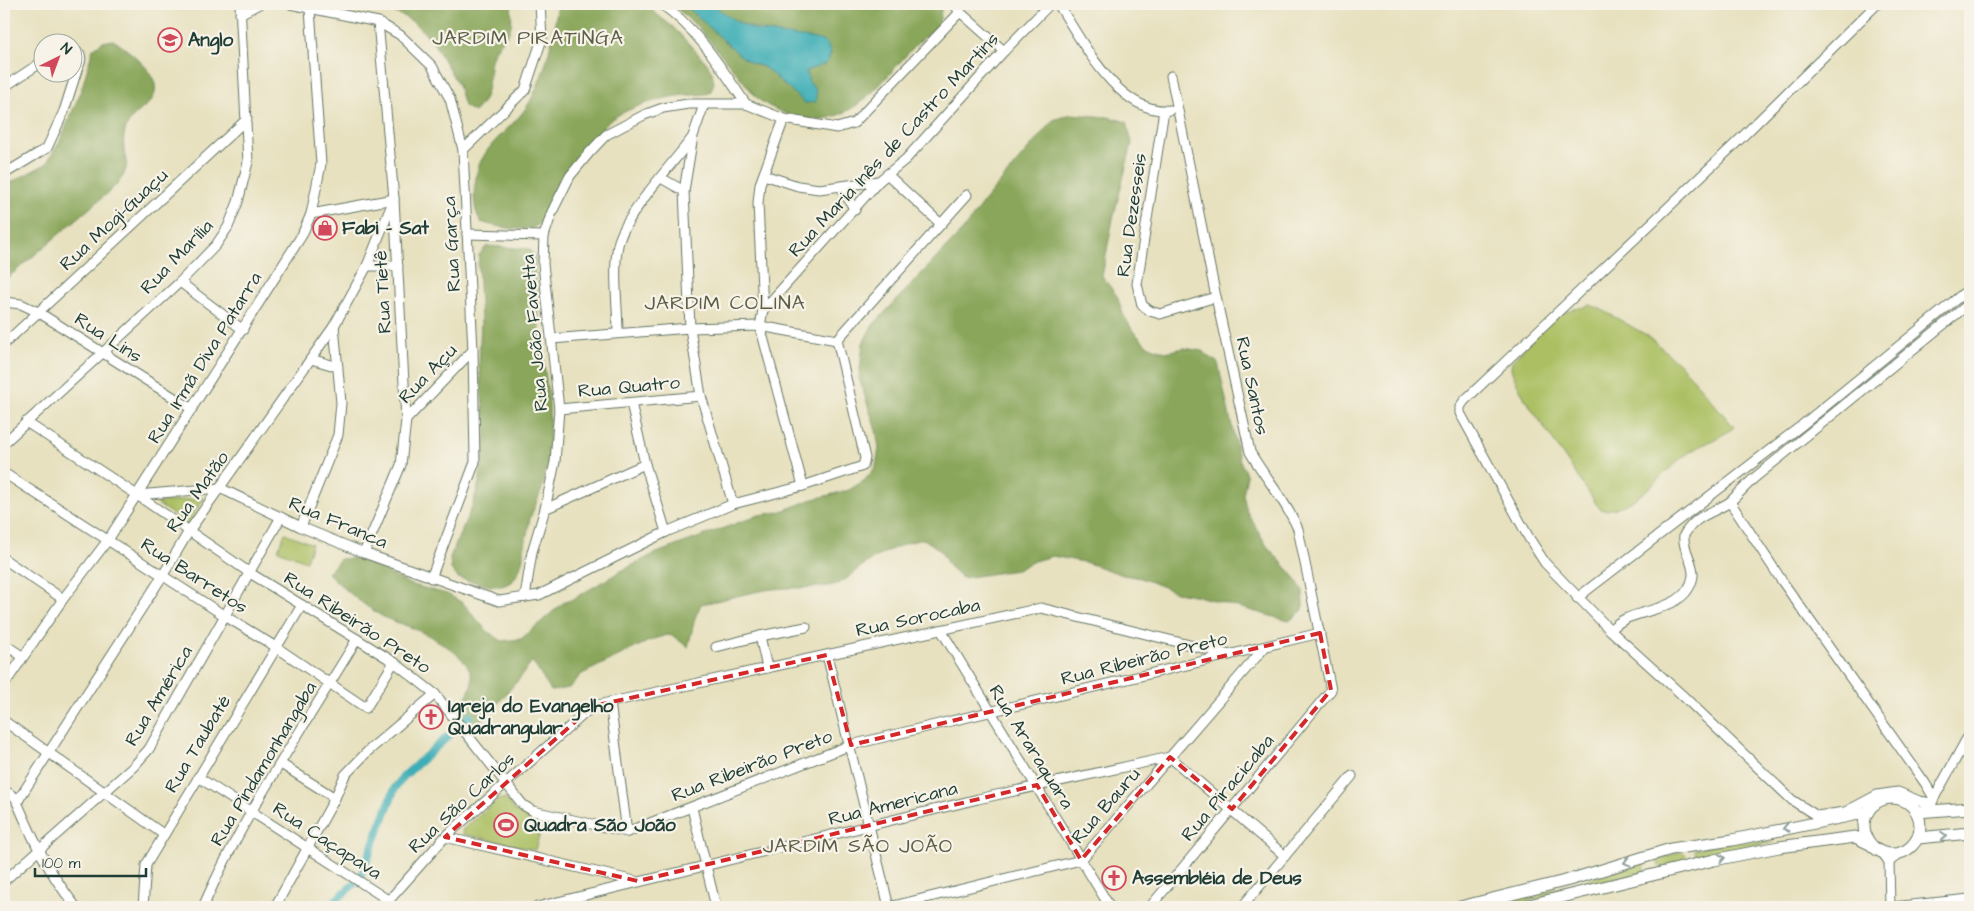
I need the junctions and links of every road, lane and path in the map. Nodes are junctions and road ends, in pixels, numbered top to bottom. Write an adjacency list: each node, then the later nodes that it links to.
1 (240, 4): 14 (street, Rua Marília)
2 (259, 4): 14 (street)
3 (290, 4): 12 (street, Rua Garça)
4 (540, 4): 28 (street)
5 (661, 4): 21 (street)
6 (954, 4): 13 (street)
7 (1050, 4): 16 (street, Rua Maria Inês de Castro Martins)
8 (1058, 4): 24 (street)
9 (1877, 4): 90 (street)
10 (1967, 4): 11 (street)
11 (1970, 6)
12 (310, 9): 15 (street, Rua Garça); 39 (street, Rua Irmã Diva Patarra)
13 (960, 12): 16 (street); 26 (street, Rua João Favetta)
14 (240, 14): 25 (street, Rua Marília)
15 (378, 22): 28 (street, Rua Garça); 37 (street, Rua Tietê)
16 (1004, 51): 31 (street, Rua Maria Inês de Castro Martins)
17 (32, 69): 20 (street)
18 (1171, 76): 23 (street, Rua Santos)
19 (71, 82): 29 (street)
20 (4, 87)
21 (746, 104): 22 (street, Rua João Favetta); 26 (street, Rua João Favetta)
22 (704, 105): 27 (street); 42 (street, Rua João Favetta)
23 (1178, 109): 24 (street); 47 (street, Rua Santos)
24 (1164, 110): 47 (street, Rua Dezesseis)
25 (247, 119): 45 (street, Rua Marília); 51 (street, Rua Mogi-Guaçu)
26 (784, 119): 30 (street)
27 (693, 136): 32 (street); 35 (street)
28 (463, 150): 41 (street, Rua Garça)
29 (4, 174)
30 (764, 175): 34 (street); 50 (street)
31 (888, 175): 33 (street, Rua Maria Inês de Castro Martins); 40 (street)
32 (661, 178): 35 (street); 56 (street)
33 (879, 181): 34 (street); 38 (street, Rua Maria Inês de Castro Martins)
34 (841, 187): 38 (street)
35 (684, 191): 54 (street)
36 (967, 195): 40 (street)
37 (394, 199): 39 (street); 43 (street, Rua Matão); 44 (street, Rua Tietê)
38 (855, 210): 50 (street, Rua Maria Inês de Castro Martins)
39 (311, 214): 55 (street, Rua Irmã Diva Patarra)
40 (941, 224): 58 (street)
41 (467, 234): 42 (street); 60 (street, Rua Garça)
42 (544, 236): 57 (street, Rua João Favetta)
43 (367, 266): 44 (street); 52 (street, Rua Matão)
44 (398, 266): 68 (street, Rua Tietê)
45 (180, 282): 55 (street); 61 (street, Rua Marília)
46 (1970, 288): 90 (street)
47 (1216, 297): 97 (street, Rua Santos)
48 (4, 302): 51 (street, Rua Lins)
49 (1970, 303): 76 (street)
50 (763, 310): 53 (street)
51 (38, 312): 59 (street, Rua Mogi-Guaçu); 61 (street, Rua Lins)
52 (334, 326): 62 (street, Rua Matão); 63 (street)
53 (760, 326): 54 (street); 58 (street); 73 (street)
54 (690, 328): 56 (street); 64 (street)
55 (243, 330): 67 (street, Rua Irmã Diva Patarra)
56 (618, 333): 57 (street)
57 (550, 338): 66 (street, Rua João Favetta)
58 (837, 340): 73 (street, Rua Franca)
59 (4, 344)
60 (474, 350): 68 (street, Rua Açu); 88 (street, Rua Garça)
61 (101, 354): 67 (street, Rua Lins); 69 (street, Rua Marília)
62 (311, 360): 63 (street); 74 (street, Rua Matão)
63 (338, 367): 80 (street)
64 (701, 396): 65 (street, Rua Quatro); 77 (street)
65 (631, 403): 66 (street, Rua Quatro); 71 (street)
66 (559, 409): 78 (street, Rua João Favetta)
67 (192, 410): 75 (street, Rua Irmã Diva Patarra)
68 (406, 420): 84 (street, Rua Tietê)
69 (26, 422): 70 (street, Rua Marília); 75 (street, Rua Ribeirão Preto)
70 (4, 443)
71 (645, 464): 78 (street); 82 (street)
72 (4, 473): 83 (street, Rua Barretos)
73 (803, 486): 77 (street, Rua Franca)
74 (220, 488): 75 (street, Rua Franca); 79 (street, Rua Franca); 81 (street, Rua Matão)
75 (137, 494): 81 (street, Rua Ribeirão Preto); 83 (street, Rua Irmã Diva Patarra)
76 (1730, 502): 96 (street); 128 (street)
77 (733, 504): 82 (street, Rua Franca)
78 (544, 509): 89 (street, Rua João Favetta)
79 (281, 517): 80 (street, Rua Franca); 86 (street, Rua América)
80 (301, 527): 84 (street, Rua Franca)
81 (189, 531): 86 (street, Rua Ribeirão Preto); 87 (street, Rua Matão)
82 (666, 532): 89 (street, Rua Franca)
83 (108, 540): 87 (street, Rua Barretos); 91 (street, Rua Irmã Diva Patarra)
84 (364, 553): 88 (street, Rua Franca)
85 (4, 559): 91 (street)
86 (250, 573): 92 (street, Rua Ribeirão Preto); 93 (street, Rua América)
87 (163, 575): 93 (street, Rua Barretos); 118 (street, Rua Matão)
88 (432, 578): 89 (street, Rua Franca)
89 (525, 597)
90 (1577, 598): 96 (street)
91 (63, 599): 106 (street, Rua Irmã Diva Patarra)
92 (302, 605): 99 (street, Rua Ribeirão Preto); 101 (street, Rua Taubaté)
93 (225, 616): 101 (street, Rua Barretos); 126 (street, Rua América)
94 (806, 627): 98 (street)
95 (941, 630): 104 (street, Rua Sorocaba); 105 (street, Rua Sorocaba); 114 (street, Rua Araraquara)
96 (1610, 630): 128 (street)
97 (1320, 633): 103 (street, Rua Ribeirão Preto); 111 (street, Rua Santos)
98 (760, 636): 102 (street); 108 (street)
99 (357, 639): 107 (street, Rua Ribeirão Preto); 109 (street, Rua Pindamonhangaba)
100 (4, 644): 106 (street)
101 (276, 647): 109 (street, Rua Barretos); 122 (street, Rua Taubaté)
102 (716, 647)
103 (1265, 647): 105 (street, Rua Ribeirão Preto); 119 (street, Rua Bauru)
104 (828, 655): 108 (street, Rua Sorocaba); 117 (street)
105 (1231, 655): 114 (street, Rua Ribeirão Preto)
106 (22, 656): 110 (street, Rua Irmã Diva Patarra)
107 (394, 662): 109 (street, Rua Barretos); 112 (street, Rua Ribeirão Preto)
108 (767, 668): 113 (street, Rua Sorocaba)
109 (331, 683): 120 (street, Rua Pindamonhangaba)
110 (4, 685)
111 (1331, 690): 132 (street, Rua Piracicaba)
112 (435, 694): 123 (street, Rua Ribeirão Preto); 127 (street)
113 (610, 702): 123 (street, Rua São Carlos); 137 (street)
114 (991, 713): 117 (street, Rua Ribeirão Preto); 124 (street, Rua Araraquara)
115 (4, 722): 118 (street)
116 (1970, 733): 128 (street)
117 (851, 746): 130 (street, Rua Ribeirão Preto); 136 (street)
118 (49, 752): 126 (street); 129 (street, Rua Matão)
119 (1170, 757): 124 (street, Rua Americana); 132 (street); 150 (street, Rua Bauru)
120 (281, 764): 127 (street); 133 (street, Rua Pindamonhangaba)
121 (1352, 776): 149 (street)
122 (198, 777): 133 (street, Rua Caçapava); 139 (street, Rua Taubaté)
123 (505, 784): 137 (street, Rua Ribeirão Preto); 140 (street, Rua São Carlos)
124 (1037, 785): 136 (street, Rua Americana); 150 (street, Rua Araraquara)
125 (4, 790): 129 (street)
126 (104, 791): 139 (street); 145 (street, Rua América)
127 (335, 798): 144 (street)
128 (1934, 798)
129 (19, 800): 145 (street)
130 (692, 808): 137 (street, Rua Ribeirão Preto); 152 (street)
131 (1970, 808): 135 (main road)
132 (1232, 809): 149 (street); 168 (street, Rua Piracicaba)
133 (251, 812): 144 (street, Rua Caçapava); 162 (street, Rua Pindamonhangaba)
134 (1868, 812): 135 (main road); 142 (main road); 143 (main road, one-way to 143)
135 (1917, 812): 141 (main road)
136 (869, 826): 152 (street, Rua Americana); 166 (street)
137 (627, 832)
138 (1970, 833): 141 (main road, one-way to 138)
139 (163, 834): 161 (street, Rua Taubaté)
140 (445, 837): 156 (street); 159 (street, Rua São Carlos)
141 (1918, 838): 147 (main road)
142 (1870, 844): 146 (main road); 153 (main road, one-way to 142)
143 (1686, 846): 148 (main road); 153 (main road)
144 (308, 847): 159 (street, Rua Caçapava); 163 (street)
145 (38, 851): 155 (street, Rua América); 160 (street)
146 (1882, 852): 147 (main road); 151 (street)
147 (1900, 853): 151 (street)
148 (1657, 854): 154 (main road); 170 (main road, one-way to 170)
149 (1285, 856): 169 (street)
150 (1081, 860): 166 (street, Rua Bauru); 167 (street, Rua Araraquara)
151 (1889, 862): 172 (street)
152 (706, 866): 156 (street, Rua Americana); 165 (street)
153 (1691, 866): 154 (main road)
154 (1658, 874): 171 (main road)
155 (4, 881)
156 (638, 881): 164 (street, Rua Americana)
157 (1970, 899): 158 (street)
158 (1960, 904): 172 (street)
159 (388, 905)
160 (76, 907)
161 (143, 907)
162 (203, 907)
163 (275, 907)
164 (537, 907)
165 (716, 907)
166 (889, 907)
167 (1110, 907)
168 (1150, 907)
169 (1242, 907)
170 (1460, 907)
171 (1521, 907)
172 (1891, 907)

